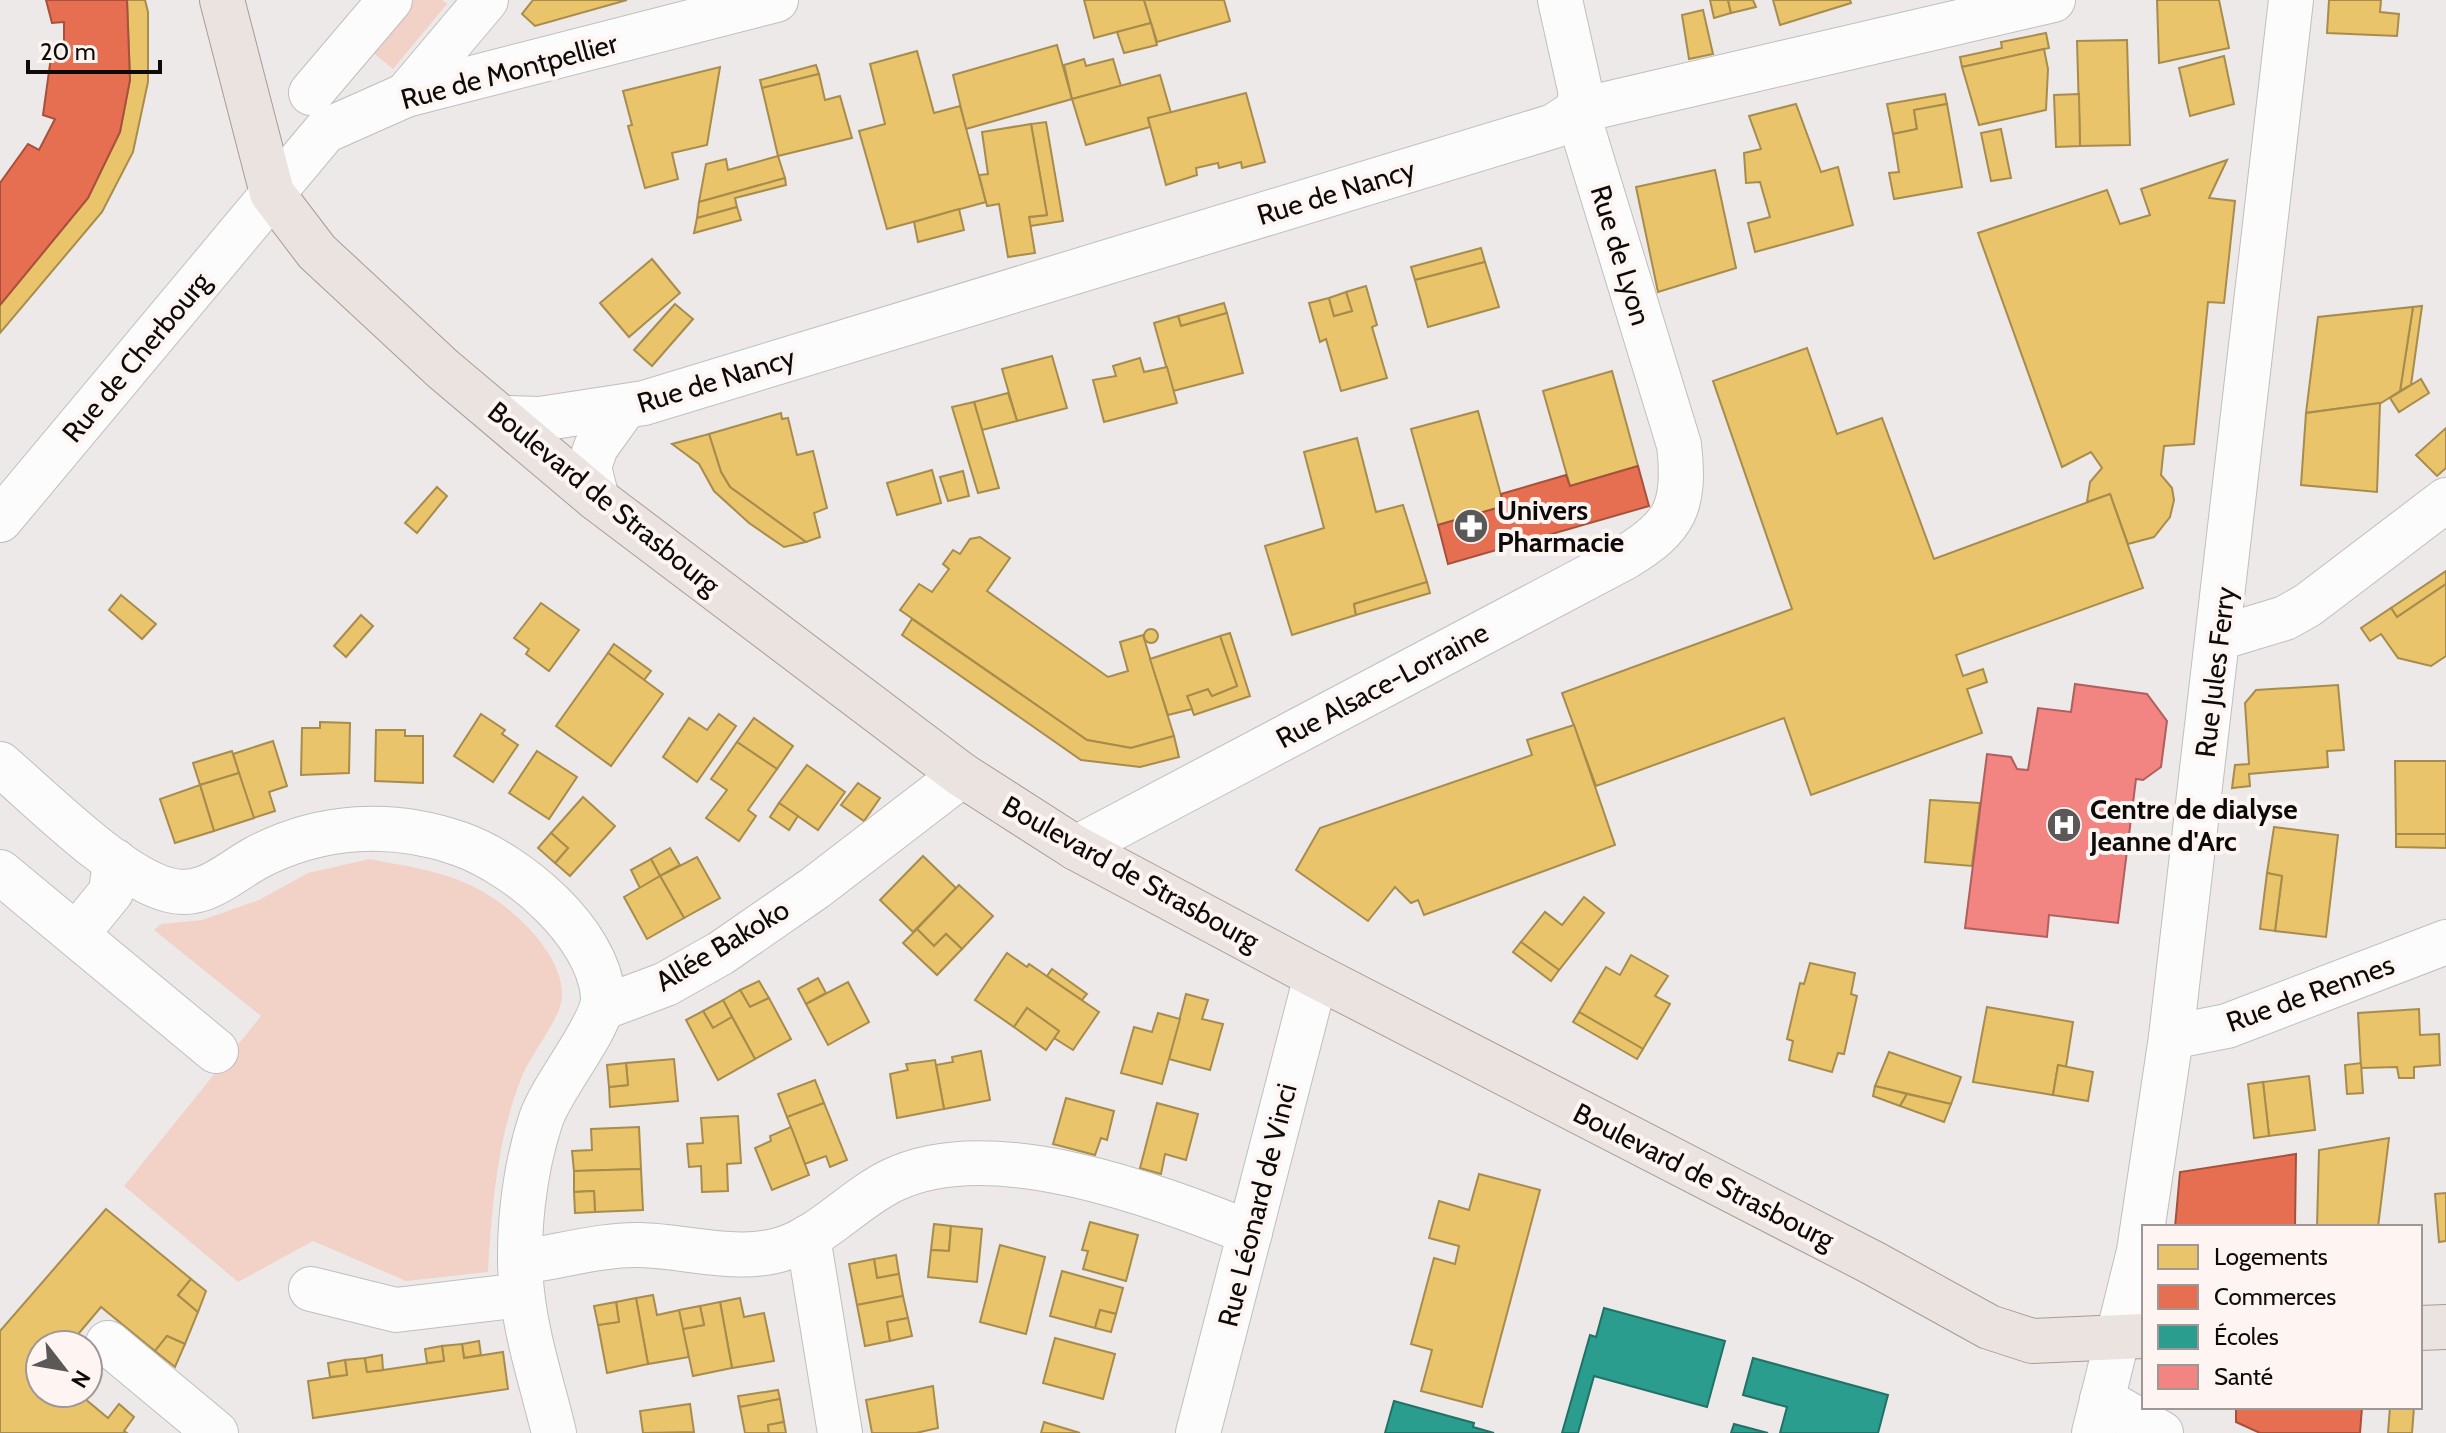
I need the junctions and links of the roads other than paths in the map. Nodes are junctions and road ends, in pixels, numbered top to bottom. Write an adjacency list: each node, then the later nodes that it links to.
1 (222, 0): 11 (main road)
2 (390, 0): 8 (street)
3 (776, 0): 9 (street, Rue de Montpellier)
4 (1560, 0): 10 (street, Rue de Lyon)
5 (2053, 0): 10 (street, Rue de Nancy)
6 (2291, 0): 18 (street, Rue Jules Ferry)
7 (481, 1): 9 (street)
8 (311, 93)
9 (406, 95): 11 (street, Rue de Montpellier)
10 (1577, 111): 12 (street, Rue de Nancy); 17 (street, Rue de Lyon)
11 (272, 193): 13 (main road, Boulevard de Strasbourg); 14 (street, Rue de Cherbourg)
12 (624, 408): 13 (street, Rue de Nancy); 15 (street, Rue de Nancy)
13 (504, 418): 15 (main road, Boulevard de Strasbourg)
14 (7, 496)
15 (597, 499): 20 (main road, Boulevard de Strasbourg)
16 (2446, 500): 18 (street)
17 (1678, 510): 21 (street, Rue Alsace-Lorraine)
18 (2219, 638): 28 (street, Rue Jules Ferry)
19 (0, 764): 22 (street)
20 (962, 775): 21 (main road, Boulevard de Strasbourg); 27 (street, Allée Bakoko)
21 (1076, 848): 26 (main road, Boulevard de Strasbourg)
22 (115, 861): 24 (street); 27 (street)
23 (0, 872): 24 (street)
24 (76, 935): 29 (street)
25 (2446, 942): 28 (street, Rue de Rennes)
26 (1316, 976): 32 (street, Rue Léonard de Vinci); 38 (main road, Boulevard de Strasbourg)
27 (602, 1008): 34 (street)
28 (2171, 1037): 30 (street, Rue Jules Ferry)
29 (216, 1051)
30 (2143, 1225)
31 (2142, 1231): 38 (street, Rue Jules Ferry)
32 (1250, 1233): 33 (street); 44 (street, Rue Léonard de Vinci)
33 (808, 1237): 34 (street); 43 (street)
34 (521, 1278): 35 (street); 42 (street)
35 (311, 1289)
36 (2446, 1327): 37 (main road)
37 (2422, 1328)
38 (2130, 1338): 40 (street, Rue Jules Ferry)
39 (108, 1343): 41 (street)
40 (2098, 1416): 45 (street)
41 (216, 1433)
42 (554, 1433)
43 (840, 1433)
44 (1198, 1433)
45 (2161, 1433)

